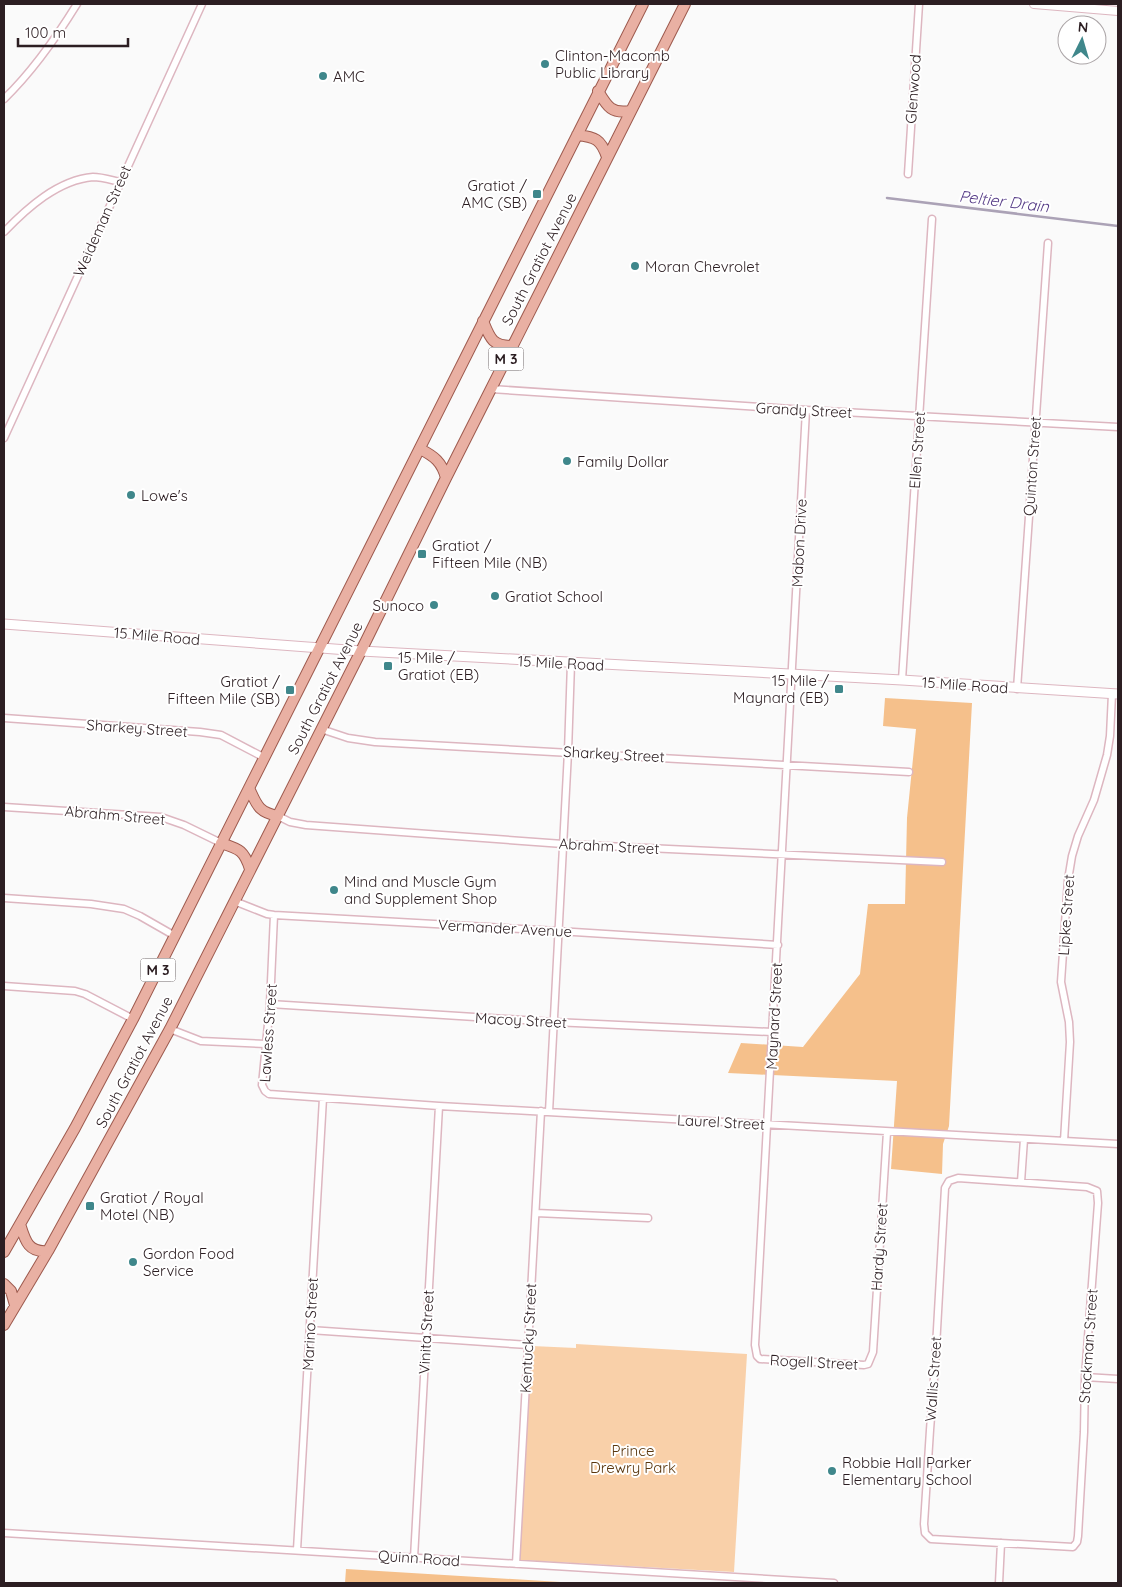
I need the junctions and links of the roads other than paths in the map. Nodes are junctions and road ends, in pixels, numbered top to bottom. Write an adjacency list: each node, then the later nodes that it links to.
1 (76, 4): 10 (street)
2 (202, 4): 15 (street, Weideman Street)
3 (643, 4): 9 (main road, South Gratiot Avenue / M 3)
4 (685, 4): 11 (main road, South Gratiot Avenue / M 3)
5 (918, 4): 14 (street, Glenwood)
6 (1034, 4): 7 (street)
7 (1091, 6): 8 (street)
8 (1118, 11)
9 (598, 91): 11 (main road); 12 (main road, South Gratiot Avenue / M 3)
10 (4, 99)
11 (630, 111): 13 (main road, South Gratiot Avenue / M 3)
12 (577, 135): 13 (main road); 19 (main road, South Gratiot Avenue / M 3)
13 (607, 157): 20 (main road, South Gratiot Avenue / M 3)
14 (908, 174)
15 (120, 182): 17 (street); 26 (street, Weideman Street)
16 (932, 219): 23 (street, Ellen Street)
17 (4, 232)
18 (1048, 243): 24 (street, Quinton Street)
19 (483, 321): 20 (main road); 27 (main road, South Gratiot Avenue / M 3)
20 (512, 346): 21 (main road, South Gratiot Avenue / M 3)
21 (490, 389): 22 (street, Grandy Street); 28 (main road, South Gratiot Avenue / M 3)
22 (806, 410): 23 (street, Grandy Street); 33 (street, Mabon Drive)
23 (919, 415): 24 (street, Grandy Street); 34 (street, Ellen Street)
24 (1035, 422): 25 (street, Grandy Street); 35 (street, Quinton Street)
25 (1118, 427)
26 (4, 438)
27 (420, 450): 28 (main road); 30 (main road, South Gratiot Avenue / M 3)
28 (446, 478): 31 (main road, South Gratiot Avenue / M 3)
29 (4, 624): 30 (main road, 15 Mile Road)
30 (320, 648): 31 (main road, 15 Mile Road); 40 (main road, South Gratiot Avenue / M 3)
31 (361, 651): 32 (main road, 15 Mile Road); 38 (main road, South Gratiot Avenue / M 3)
32 (571, 663): 33 (main road, 15 Mile Road); 39 (street)
33 (793, 676): 34 (main road, 15 Mile Road); 41 (street, Maynard Street)
34 (902, 680): 35 (main road, 15 Mile Road)
35 (1017, 688): 36 (main road, 15 Mile Road)
36 (1115, 694): 71 (street, Lipke Street)
37 (4, 718): 40 (street, Sharkey Street)
38 (321, 729): 39 (street, Sharkey Street); 45 (main road, South Gratiot Avenue / M 3)
39 (568, 752): 41 (street, Sharkey Street); 47 (street)
40 (265, 758): 43 (main road, South Gratiot Avenue / M 3)
41 (788, 764): 42 (street, Sharkey Street); 48 (street, Maynard Street)
42 (909, 772)
43 (249, 788): 45 (main road); 46 (main road, South Gratiot Avenue / M 3)
44 (4, 807): 46 (street, Abrahm Street)
45 (278, 816): 47 (street, Abrahm Street); 50 (main road, South Gratiot Avenue / M 3)
46 (221, 843): 50 (main road); 55 (main road, South Gratiot Avenue / M 3)
47 (563, 844): 48 (street, Abrahm Street); 54 (street)
48 (782, 854): 49 (street, Abrahm Street); 56 (street, Maynard Street)
49 (942, 862)
50 (250, 869): 52 (main road, South Gratiot Avenue / M 3)
51 (4, 898): 55 (street)
52 (234, 901): 53 (street, Vermander Avenue); 61 (main road, South Gratiot Avenue / M 3)
53 (274, 915): 54 (street, Vermander Avenue); 58 (street, Lawless Street)
54 (558, 930): 56 (street, Vermander Avenue); 60 (street)
55 (175, 936): 59 (main road, South Gratiot Avenue / M 3)
56 (778, 945): 62 (street, Maynard Street)
57 (4, 986): 59 (street)
58 (270, 1004): 60 (street, Macoy Street); 63 (street, Lawless Street)
59 (133, 1019): 76 (main road, South Gratiot Avenue / M 3)
60 (554, 1022): 62 (street, Macoy Street); 67 (street)
61 (170, 1029): 63 (street); 77 (main road, South Gratiot Avenue / M 3)
62 (772, 1032): 68 (street, Maynard Street)
63 (266, 1044): 64 (street, Lawless Street)
64 (323, 1098): 65 (street, Laurel Street); 82 (street, Marino Street)
65 (439, 1106): 66 (street, Laurel Street); 83 (street, Vinita Street)
66 (541, 1111): 67 (street, Laurel Street); 74 (street, Kentucky Street)
67 (549, 1112): 68 (street, Laurel Street)
68 (768, 1124): 69 (street, Laurel Street); 85 (street, Maynard Street)
69 (887, 1132): 70 (street, Laurel Street); 86 (street, Hardy Street)
70 (1024, 1139): 71 (street, Laurel Street); 73 (street)
71 (1064, 1141): 72 (street, Laurel Street)
72 (1118, 1144)
73 (1021, 1182): 87 (street, Stockman Street); 90 (street, Wallis Street)
74 (536, 1213): 75 (street); 84 (street, Kentucky Street)
75 (648, 1218)
76 (20, 1224): 77 (main road); 78 (main road, South Gratiot Avenue / M 3)
77 (48, 1251): 80 (main road, South Gratiot Avenue / M 3)
78 (4, 1252)
79 (4, 1284): 80 (main road)
80 (15, 1305): 81 (main road, South Gratiot Avenue / M 3)
81 (4, 1325)
82 (310, 1330): 83 (street); 91 (street, Marino Street)
83 (426, 1338): 84 (street); 92 (street, Vinita Street)
84 (528, 1345): 93 (street, Kentucky Street)
85 (757, 1356): 86 (street, Rogell Street)
86 (870, 1361)
87 (1085, 1377): 88 (street); 90 (street, Stockman Street)
88 (1118, 1379)
89 (4, 1533): 91 (street, Quinn Road)
90 (1001, 1543): 95 (street)
91 (297, 1550): 92 (street, Quinn Road)
92 (414, 1558): 93 (street, Quinn Road)
93 (516, 1564): 94 (street, Quinn Road)
94 (834, 1583)
95 (999, 1583)

